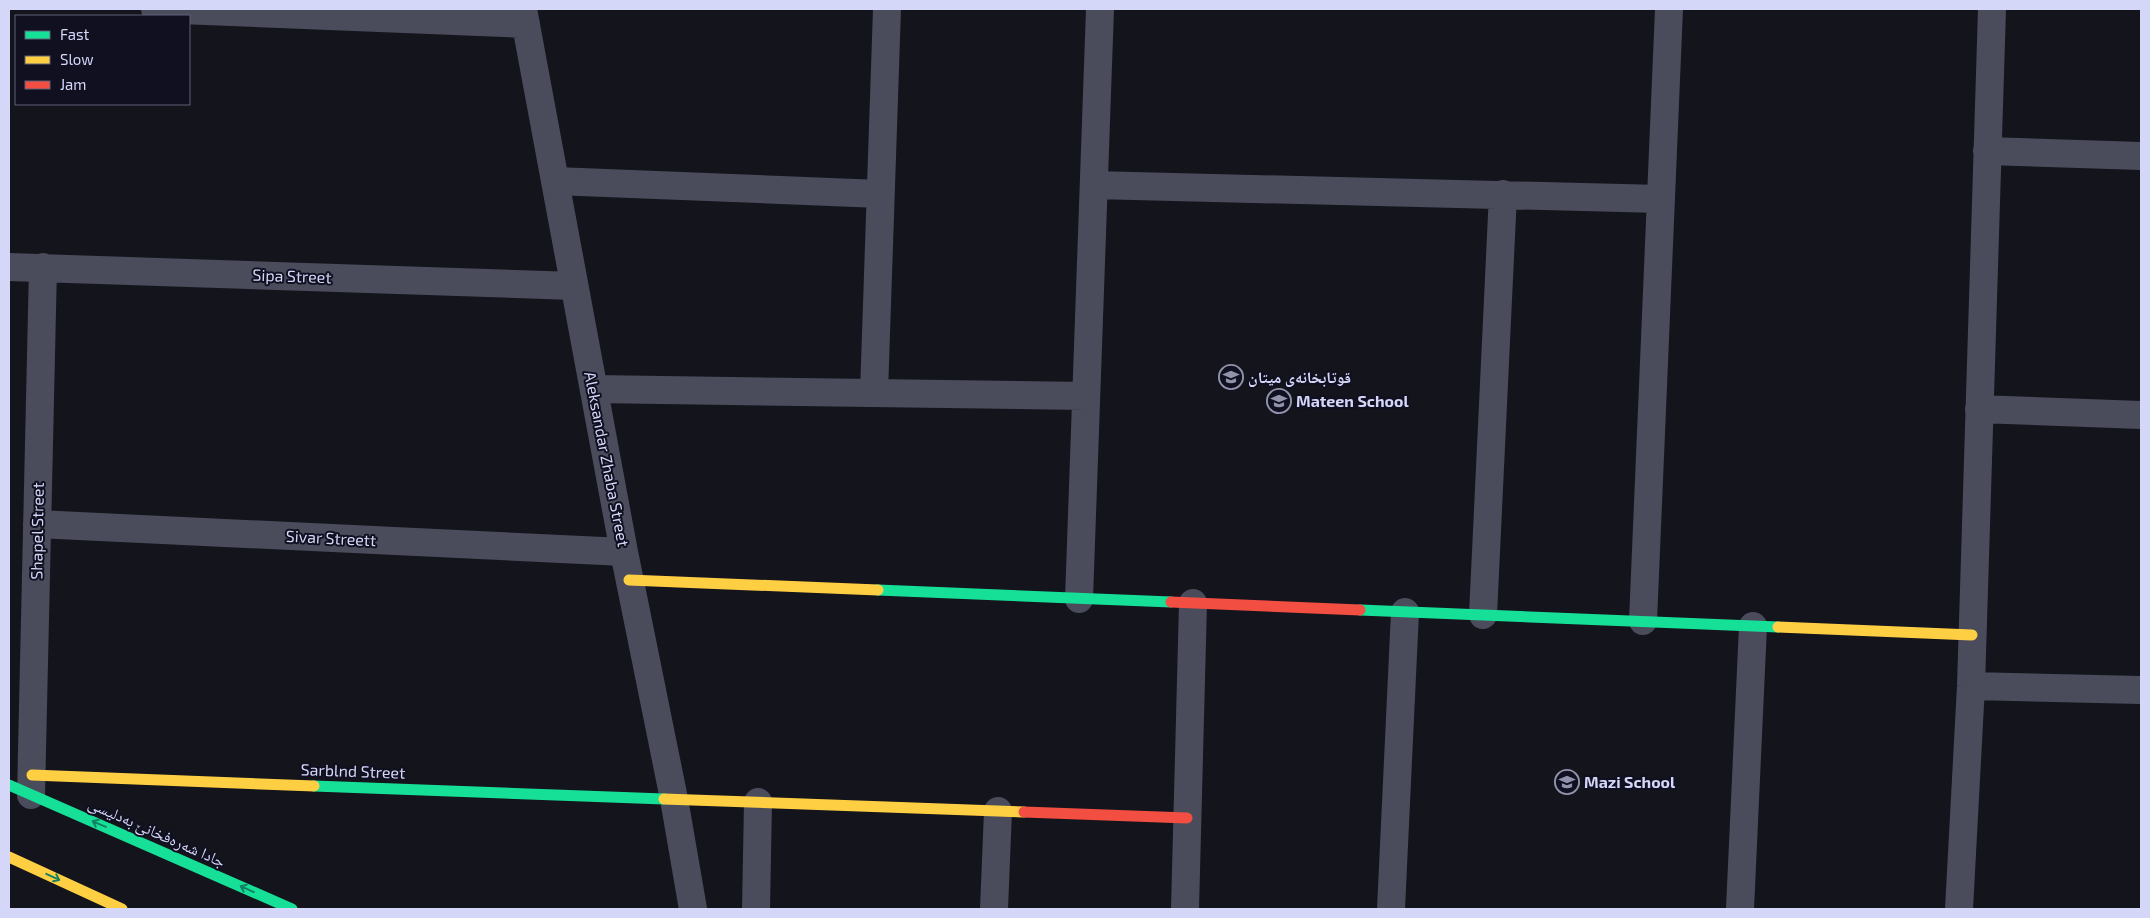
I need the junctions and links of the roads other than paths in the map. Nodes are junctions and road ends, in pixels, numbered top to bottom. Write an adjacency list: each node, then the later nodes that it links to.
1 (155, 9): 6 (street)
2 (886, 9): 11 (street)
3 (1100, 9): 10 (street)
4 (1670, 9): 13 (street)
5 (1992, 9): 7 (street)
6 (524, 16): 9 (street, Aleksandar Zhaba Street)
7 (1987, 151): 8 (street); 20 (street)
8 (2141, 156)
9 (555, 181): 11 (street); 16 (street, Aleksandar Zhaba Street)
10 (1094, 185): 12 (street); 19 (street)
11 (880, 194): 18 (street)
12 (1503, 194): 13 (street); 28 (street)
13 (1661, 199): 29 (street)
14 (9, 267): 15 (street, Sipa Street)
15 (43, 267): 16 (street, Sipa Street); 22 (street, Shapel Street)
16 (574, 286): 17 (street, Aleksandar Zhaba Street)
17 (594, 389): 18 (street); 23 (street, Aleksandar Zhaba Street)
18 (874, 393): 19 (street)
19 (1086, 396): 25 (street)
20 (1979, 409): 21 (street); 31 (street)
21 (2141, 415)
22 (37, 524): 23 (street, Sivar Streett); 34 (street, Shapel Street)
23 (624, 552): 24 (street, Aleksandar Zhaba Street)
24 (629, 580): 25 (street); 35 (street, Aleksandar Zhaba Street)
25 (1079, 599): 26 (street)
26 (1193, 603): 27 (street); 38 (street)
27 (1405, 612): 28 (street); 46 (street)
28 (1483, 615): 29 (street)
29 (1643, 622): 30 (street)
30 (1753, 626): 31 (street); 47 (street)
31 (1972, 635): 32 (street)
32 (1971, 686): 33 (street); 48 (street)
33 (2141, 690)
34 (24, 785): 35 (street, Sarblnd Street); 41 (street, جادا شەرەفخانێ بەدلیسی, one-way to 34)
35 (674, 799): 36 (street, Sarblnd Street); 42 (street, Aleksandar Zhaba Street)
36 (758, 802): 37 (street, Sarblnd Street); 43 (street)
37 (998, 811): 38 (street, Sarblnd Street); 44 (street)
38 (1187, 818): 45 (street)
39 (9, 857): 40 (street, one-way to 40)
40 (122, 909)
41 (292, 909)
42 (693, 909)
43 (756, 909)
44 (994, 909)
45 (1185, 909)
46 (1391, 909)
47 (1740, 909)
48 (1958, 909)

